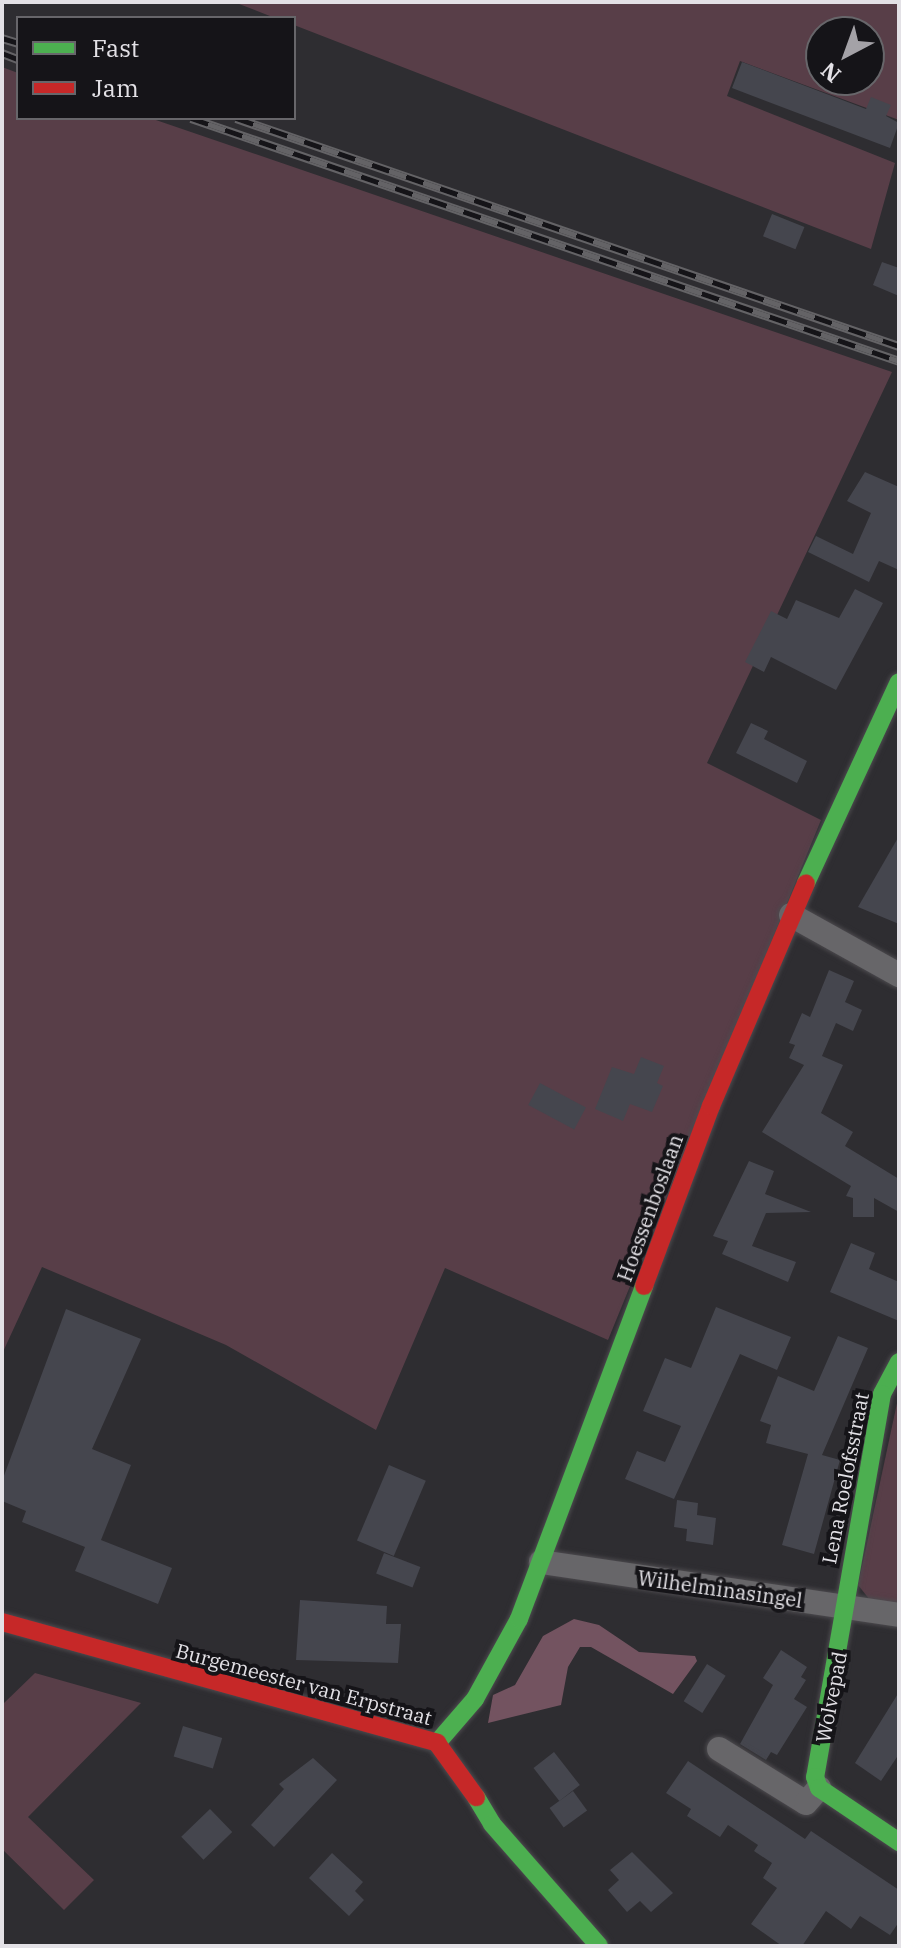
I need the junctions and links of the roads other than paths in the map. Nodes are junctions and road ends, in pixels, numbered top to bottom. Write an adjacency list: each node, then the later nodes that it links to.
1 (899, 682): 2 (street, Hoessenboslaan)
2 (791, 915): 3 (street); 5 (street, Hoessenboslaan)
3 (899, 975)
4 (899, 1362): 6 (street, Lena Roelofsstraat)
5 (541, 1562): 6 (street, Wilhelminasingel); 9 (street, Hoessenboslaan)
6 (845, 1606): 7 (street, Wilhelminasingel); 11 (street, Wolvepad)
7 (899, 1615)
8 (2, 1622): 9 (street, Burgemeester van Erpstraat)
9 (437, 1743): 13 (street, Burgemeester van Erpstraat)
10 (719, 1749): 11 (street)
11 (819, 1788): 12 (street)
12 (899, 1842)
13 (599, 1946)

